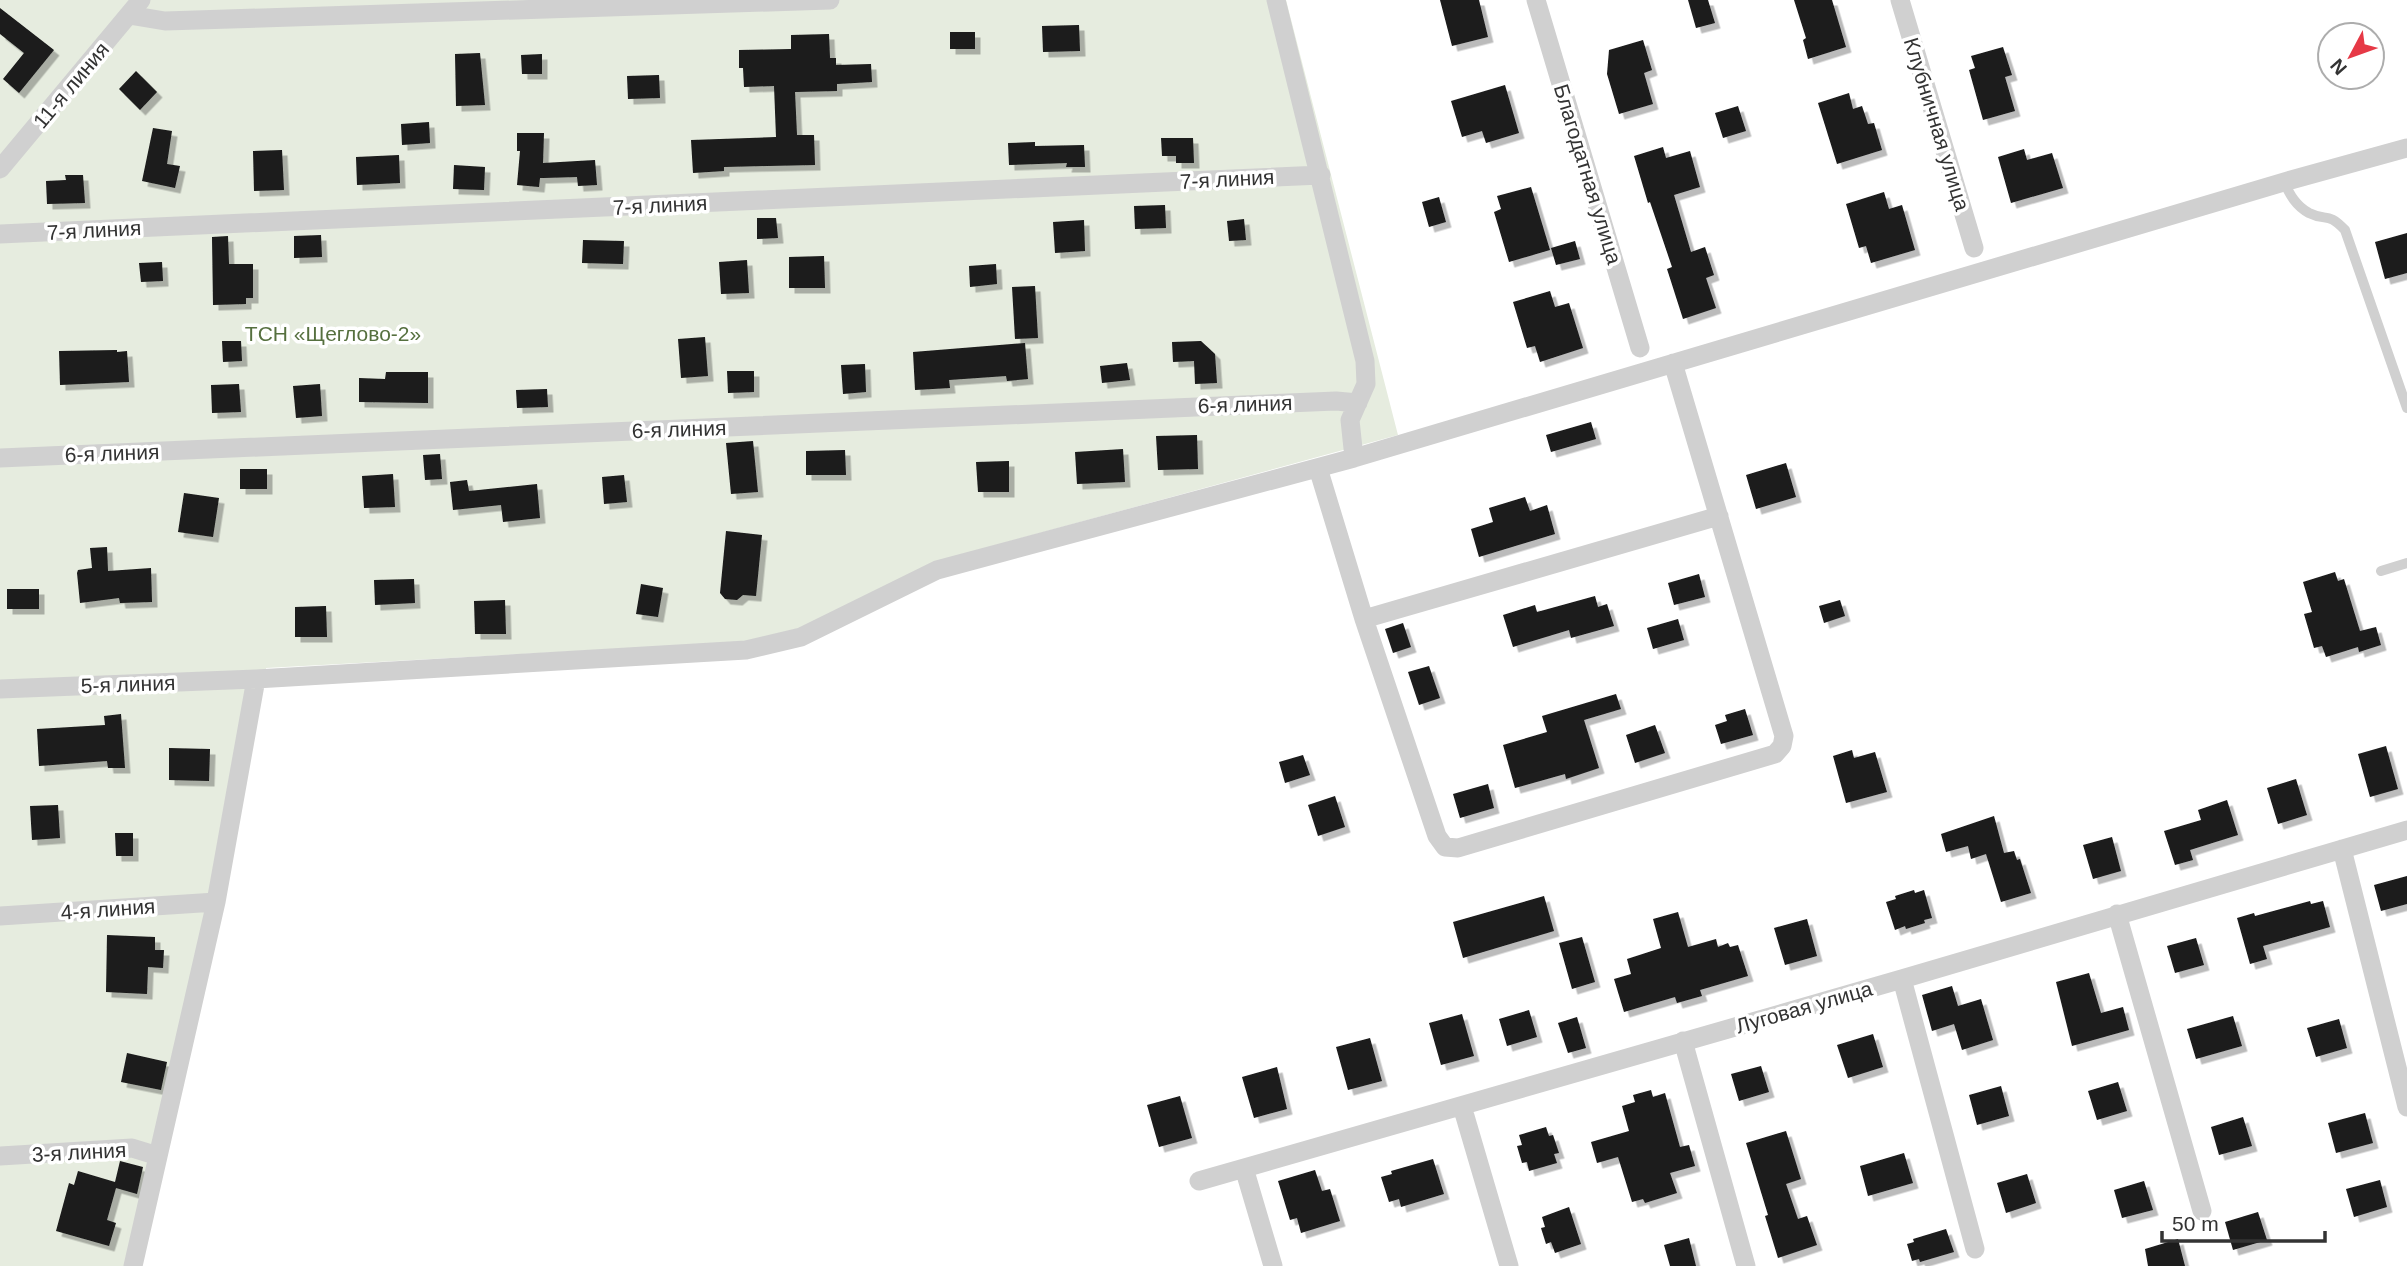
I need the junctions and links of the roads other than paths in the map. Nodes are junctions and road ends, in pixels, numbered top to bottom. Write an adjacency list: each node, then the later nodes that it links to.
1 (830, 0): 5 (street)
2 (1276, 0): 8 (street)
3 (1536, 0): 12 (street, Благодатная улица)
4 (1900, 0): 11 (street, Клубничная улица)
5 (135, 8): 7 (street, 11-я линия)
6 (2407, 148): 9 (street, 5-я линия)
7 (0, 169)
8 (1321, 175): 10 (street, 7-я линия); 14 (street)
9 (2284, 182): 13 (street, 5-я линия); 15 (lane)
10 (0, 234)
11 (1974, 248)
12 (1640, 348)
13 (1673, 363): 17 (street, 5-я линия); 19 (street)
14 (1358, 403): 16 (street, 6-я линия); 17 (street)
15 (2407, 408)
16 (0, 458)
17 (1354, 458): 18 (street, 5-я линия)
18 (1318, 468): 22 (street); 23 (street, 5-я линия)
19 (1719, 516): 22 (street); 22 (street)
20 (2407, 563): 21 (lane)
21 (2381, 571)
22 (1364, 619)
23 (256, 679): 24 (street, 5-я линия); 27 (street)
24 (0, 689)
25 (2407, 830): 26 (street, Луговая улица)
26 (2342, 849): 28 (street, Луговая улица); 33 (street)
27 (216, 902): 29 (street, 4-я линия); 35 (street)
28 (2117, 914): 30 (street, Луговая улица); 38 (street)
29 (0, 916)
30 (1902, 979): 31 (street, Луговая улица); 39 (street)
31 (1683, 1041): 32 (street, Луговая улица); 43 (street)
32 (1462, 1106): 36 (street, Луговая улица); 42 (street)
33 (2407, 1107)
34 (0, 1156): 35 (street, 3-я линия)
35 (158, 1156): 40 (street)
36 (1244, 1168): 37 (street, Луговая улица); 41 (street)
37 (1199, 1181)
38 (2202, 1211)
39 (1975, 1249)
40 (133, 1266)
41 (1273, 1266)
42 (1509, 1266)
43 (1746, 1266)

